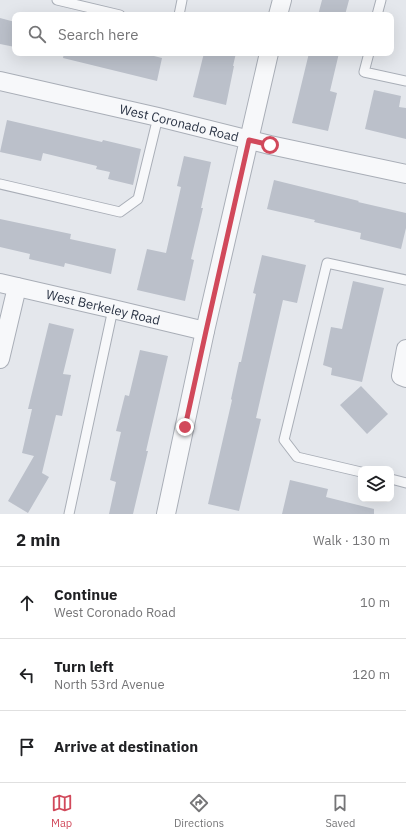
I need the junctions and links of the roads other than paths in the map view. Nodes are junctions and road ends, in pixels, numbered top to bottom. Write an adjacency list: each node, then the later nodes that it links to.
1 (58, 0): 5 (lane)
2 (182, 0): 6 (lane)
3 (282, 0): 7 (street)
4 (381, 0): 8 (lane)
5 (108, 12)
6 (180, 12)
7 (279, 12)
8 (378, 12)
9 (268, 56): 14 (street)
10 (368, 56): 12 (lane)
11 (0, 81): 13 (street, West Coronado Road)
12 (406, 82)
13 (158, 117): 14 (street, West Coronado Road); 16 (lane)
14 (249, 140): 15 (street, West Coronado Road); 20 (street)
15 (406, 174)
16 (0, 184)
17 (406, 280): 24 (lane)
18 (8, 285): 19 (street, West Berkeley Road); 22 (street)
19 (113, 309): 20 (street, West Berkeley Road); 27 (lane)
20 (206, 331): 28 (street)
21 (406, 349): 23 (street)
22 (0, 359)
23 (404, 377)
24 (358, 471)
25 (394, 480): 26 (lane)
26 (406, 483)
27 (69, 514)
28 (166, 514)

